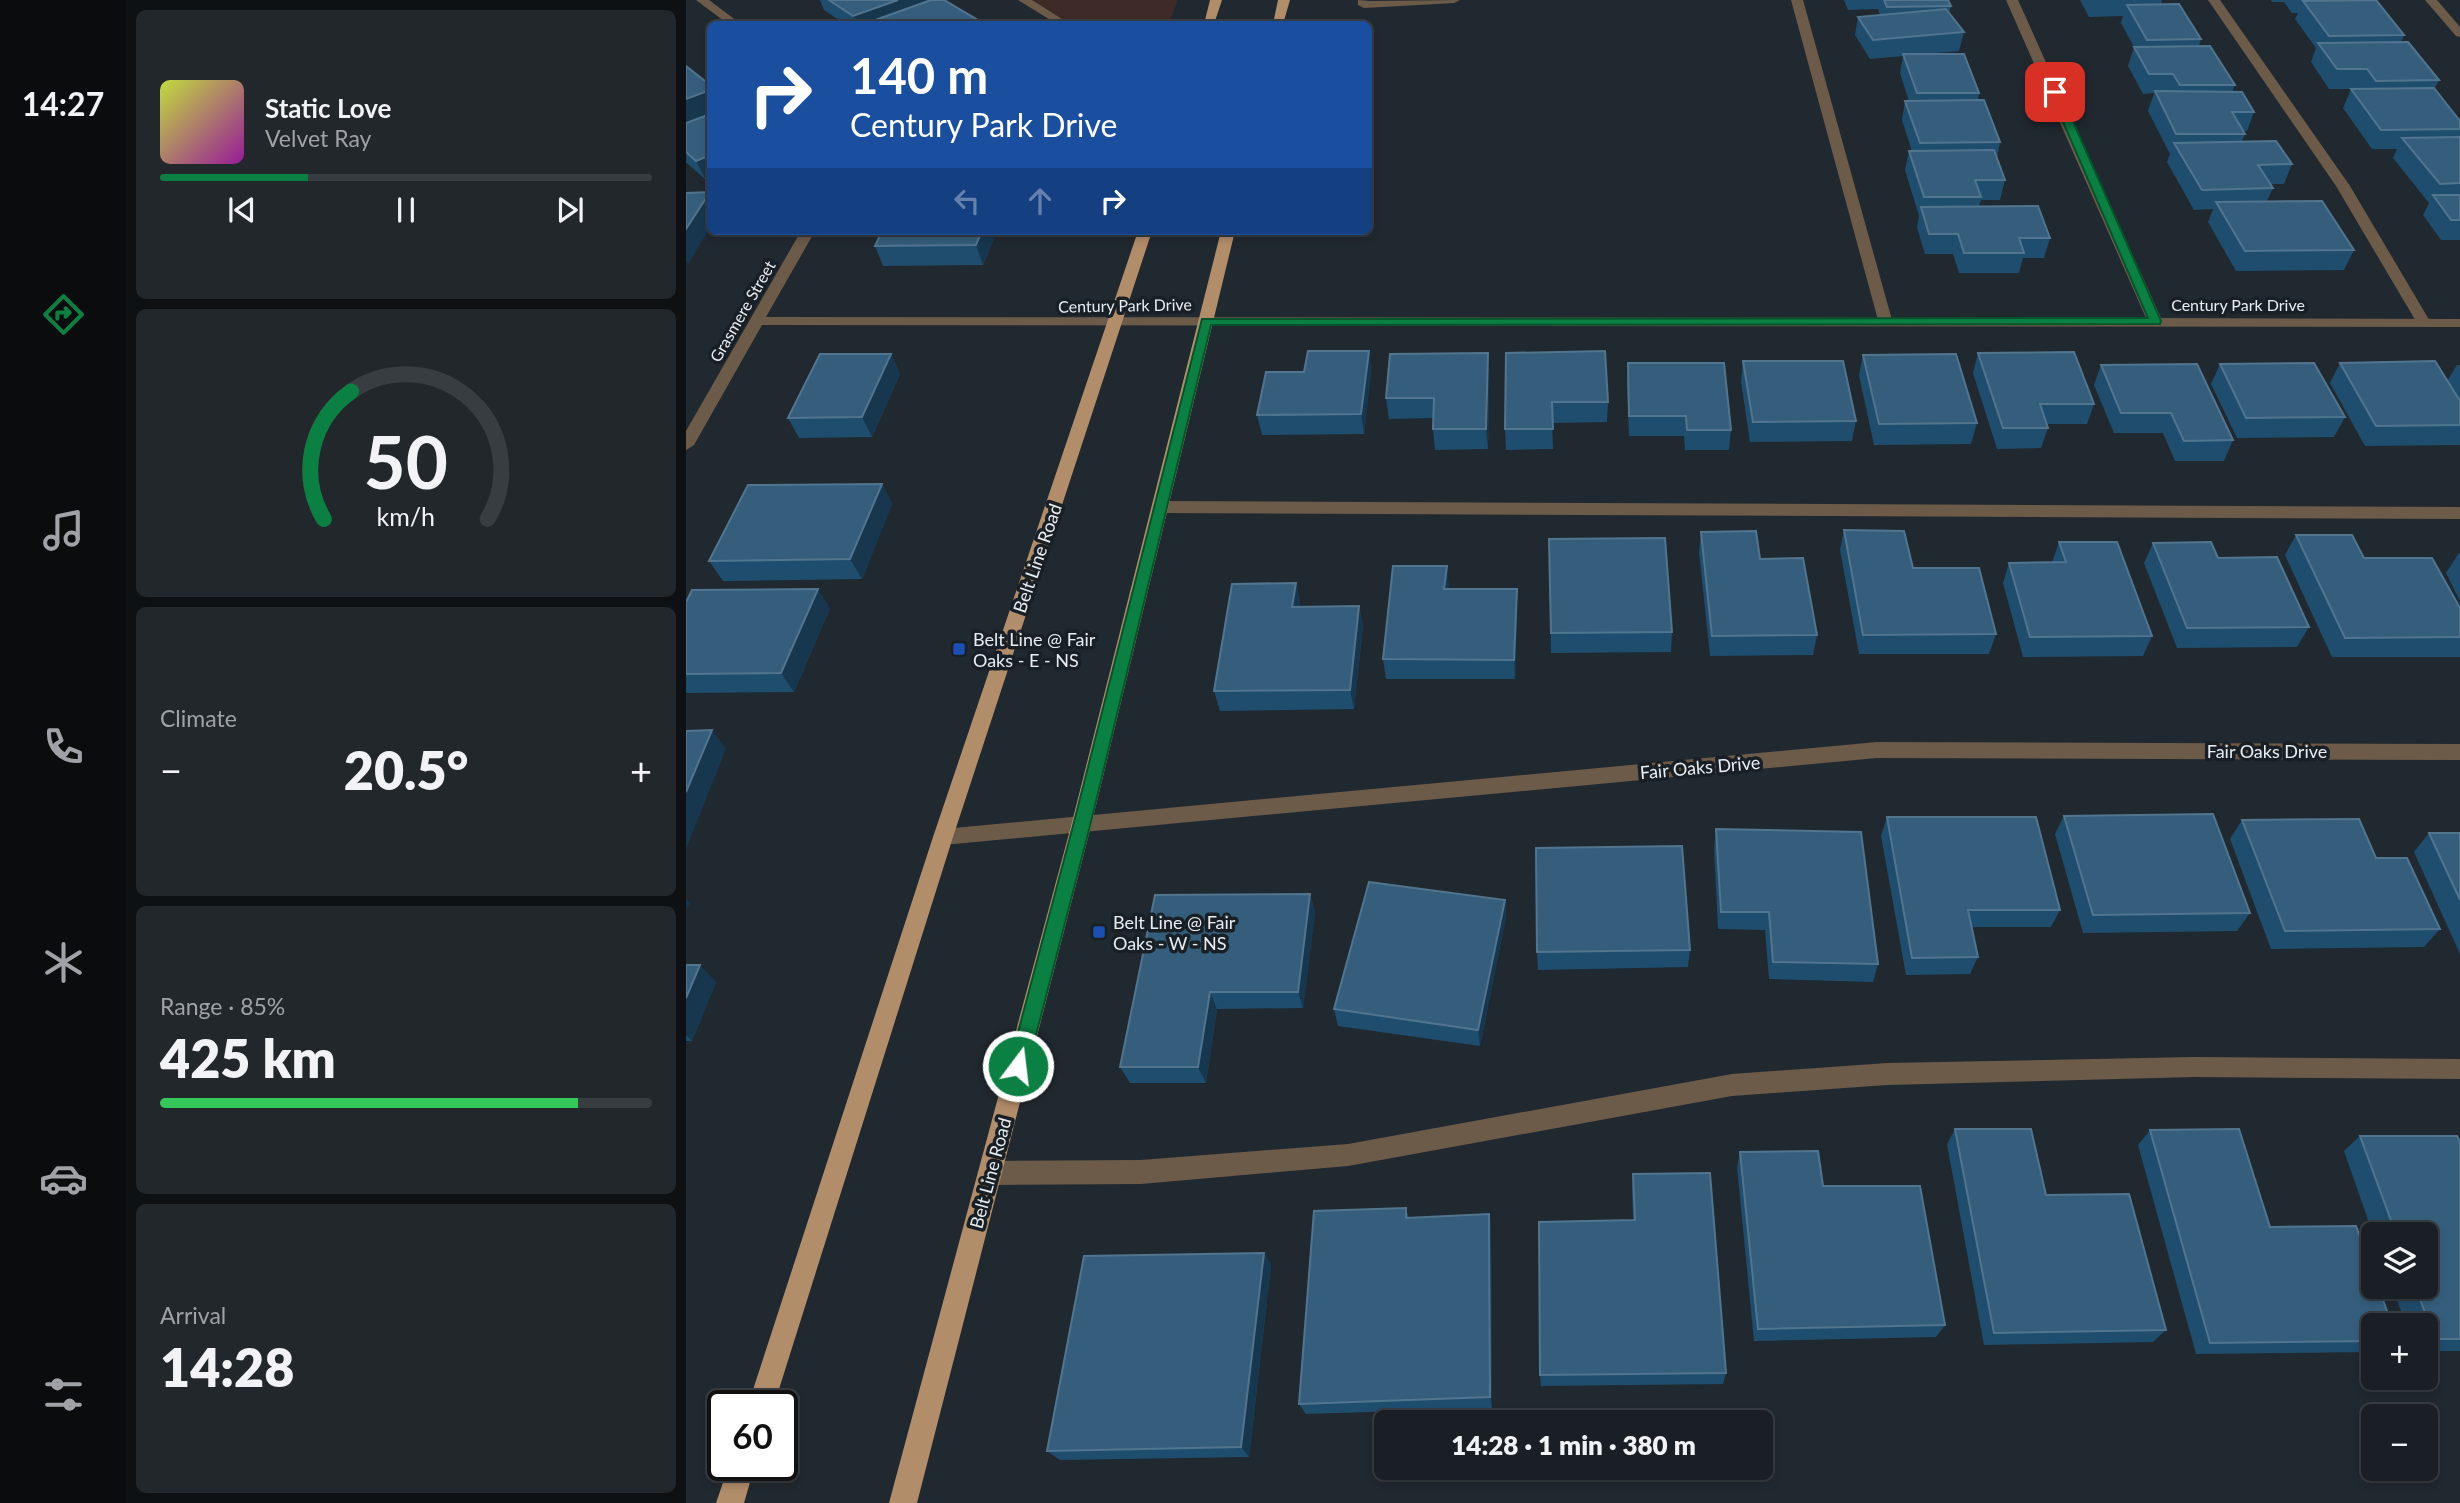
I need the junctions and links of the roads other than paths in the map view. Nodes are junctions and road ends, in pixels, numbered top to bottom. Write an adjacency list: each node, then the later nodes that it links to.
1 (702, 0): 11 (street)
2 (1024, 0): 12 (street)
3 (1216, 0): 13 (main road)
4 (1284, 0): 14 (main road)
5 (1364, 0): 6 (street)
6 (1454, 0)
7 (1797, 0): 19 (street)
8 (2012, 0): 22 (street)
9 (2214, 0): 24 (street)
10 (2431, 0): 15 (street)
11 (730, 21)
12 (1059, 21)
13 (1210, 21)
14 (1279, 21)
15 (2460, 34)
16 (806, 235): 20 (street, Grasmere Street)
17 (1144, 235): 23 (main road, Belt Line Road)
18 (1227, 235): 21 (main road, Belt Line Road)
19 (1885, 320): 21 (street, Century Park Drive); 22 (street, Century Park Drive)
20 (757, 321): 23 (street, Century Park Drive); 26 (street, Grasmere Street)
21 (1206, 321): 23 (street, Century Park Drive); 27 (main road, Belt Line Road)
22 (2155, 321): 24 (street, Century Park Drive)
23 (1116, 323): 31 (main road, Belt Line Road)
24 (2424, 323): 25 (street, Century Park Drive)
25 (2460, 323)
26 (686, 445)
27 (1160, 507): 28 (street); 30 (main road, Belt Line Road)
28 (2460, 513)
29 (2460, 752): 30 (street, Fair Oaks Drive)
30 (1082, 826): 31 (street, Fair Oaks Drive); 33 (main road, Belt Line Road)
31 (943, 838): 34 (main road, Belt Line Road)
32 (2460, 1069): 33 (street)
33 (990, 1173): 37 (main road, Belt Line Road)
34 (766, 1390)
35 (737, 1481): 36 (main road)
36 (730, 1503)
37 (903, 1503)

